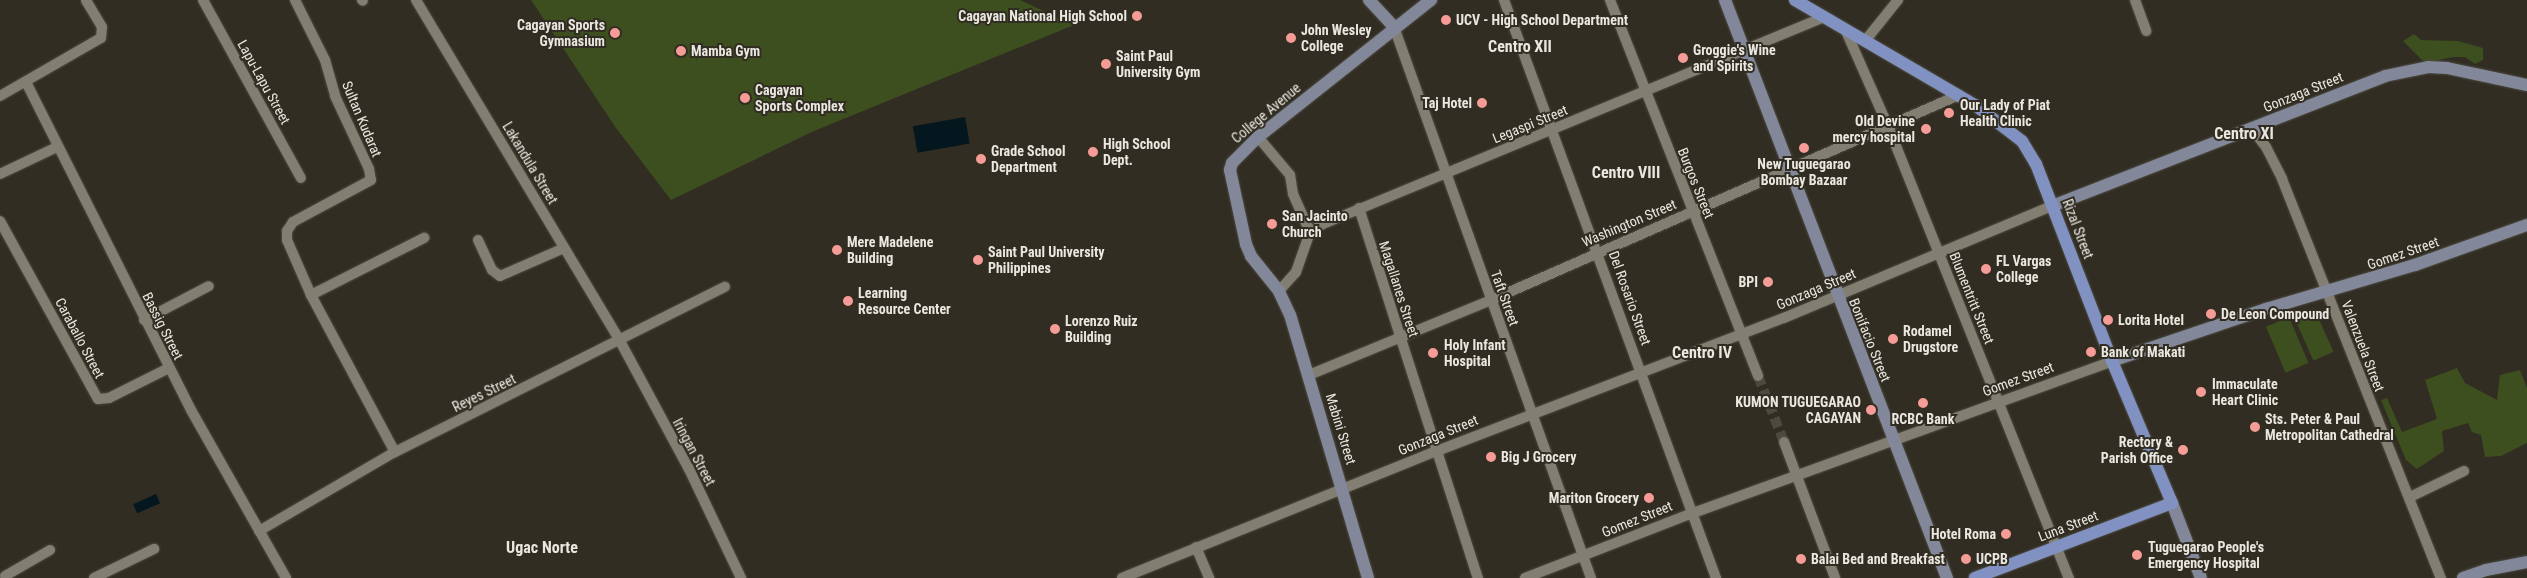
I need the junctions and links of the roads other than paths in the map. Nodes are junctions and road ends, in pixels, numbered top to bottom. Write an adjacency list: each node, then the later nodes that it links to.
1 (86, 0): 19 (street)
2 (203, 0): 32 (street, Lapu-Lapu Street)
3 (295, 0): 48 (street, Sultan Kudarat)
4 (416, 0): 41 (street, Lakandula Street)
5 (1369, 0): 14 (main road)
6 (1504, 0): 26 (street, Del Rosario Street)
7 (1610, 0): 21 (street, Burgos Street)
8 (1725, 0): 18 (main road, Bonifacio Street)
9 (1796, 0): 13 (main road, Rizal Street)
10 (1898, 0): 17 (street)
11 (2135, 0): 16 (street)
12 (1425, 1): 14 (main road, College Avenue)
13 (1824, 17): 15 (main road, Rizal Street); 18 (street, Legaspi Street)
14 (1394, 27): 27 (main road, College Avenue); 30 (street, Taft Street)
15 (1844, 29): 17 (main road, Rizal Street); 24 (street, Blumentritt Street)
16 (2146, 31)
17 (1865, 41): 22 (main road, Rizal Street)
18 (1744, 51): 21 (street, Legaspi Street); 29 (main road, Bonifacio Street)
19 (26, 82): 23 (street); 28 (street, Bassig Street)
20 (2527, 85): 25 (main road, Gonzaga Street)
21 (1645, 92): 26 (street, Legaspi Street); 35 (street, Burgos Street)
22 (1959, 95): 24 (street, Washington Street); 33 (main road, Rizal Street)
23 (0, 96)
24 (1888, 126): 29 (street, Washington Street); 43 (street, Blumentritt Street)
25 (2252, 129): 33 (main road, Gonzaga Street); 47 (street, Valenzuela Street)
26 (1554, 130): 30 (street, Legaspi Street); 42 (street, Del Rosario Street)
27 (1258, 137): 38 (street); 46 (main road, College Avenue)
28 (58, 146): 31 (street); 51 (street, Bassig Street)
29 (1788, 169): 35 (street, Washington Street); 49 (main road, Bonifacio Street)
30 (1445, 172): 34 (street, Legaspi Street); 50 (street, Taft Street)
31 (0, 174)
32 (301, 178)
33 (2052, 206): 43 (street, Gonzaga Street); 55 (main road, Rizal Street)
34 (1359, 208): 38 (street, Legaspi Street); 53 (street, Magallanes Street)
35 (1693, 211): 42 (street, Washington Street); 52 (street, Burgos Street)
36 (0, 221): 56 (street, Caraballo Street)
37 (2527, 225): 47 (main road, Gomez Street)
38 (1310, 232): 46 (street)
39 (424, 238): 48 (street)
40 (478, 240): 41 (street)
41 (564, 248): 54 (street, Lakandula Street)
42 (1599, 251): 50 (street, Washington Street); 57 (street, Del Rosario Street)
43 (1939, 254): 49 (street, Gonzaga Street); 60 (street, Blumentritt Street)
44 (209, 286): 51 (street)
45 (725, 287): 54 (street, Reyes Street)
46 (1278, 291): 58 (main road, Mabini Street)
47 (2327, 292): 55 (main road, Gomez Street); 69 (street, Valenzuela Street)
48 (311, 294): 65 (street, Sultan Kudarat)
49 (1837, 296): 52 (street, Gonzaga Street); 62 (main road, Bonifacio Street)
50 (1491, 300): 53 (street, Washington Street); 61 (street, Taft Street)
51 (144, 320): 56 (street, Bassig Street)
52 (1743, 335): 57 (street, Gonzaga Street); 59 (street, Burgos Street)
53 (1399, 338): 58 (street, Washington Street); 64 (street, Magallanes Street)
54 (620, 341): 65 (street, Reyes Street); 83 (street, Iringan Street)
55 (2112, 361): 60 (street, Gomez Street); 70 (main road, Rizal Street)
56 (169, 368): 72 (street, Bassig Street)
57 (1643, 373): 61 (street, Gonzaga Street); 71 (street, Del Rosario Street)
58 (1309, 375): 68 (main road, Mabini Street)
59 (1758, 376)
60 (1999, 402): 62 (street, Gomez Street); 73 (street, Blumentritt Street)
61 (1533, 414): 64 (street, Gonzaga Street); 77 (street, Taft Street)
62 (1894, 440): 67 (street, Gomez Street); 92 (main road, Bonifacio Street)
63 (1784, 442): 67 (street)
64 (1437, 451): 68 (street, Gonzaga Street); 87 (street, Magallanes Street)
65 (395, 452): 72 (street, Reyes Street)
66 (2464, 471): 69 (street)
67 (1797, 476): 71 (street, Gomez Street); 91 (street)
68 (1344, 490): 74 (street, Gonzaga Street); 86 (main road, Mabini Street)
69 (2410, 497): 96 (street, Valenzuela Street)
70 (2172, 503): 73 (main road, Luna Street); 95 (main road, Rizal Street)
71 (1693, 513): 77 (street, Gomez Street); 90 (street, Del Rosario Street)
72 (260, 531): 82 (street, Bassig Street)
73 (2056, 546): 93 (main road, Luna Street); 94 (street, Blumentritt Street)
74 (1196, 547): 84 (street, Gonzaga Street); 85 (street)
75 (154, 549): 81 (street)
76 (50, 550): 80 (street)
77 (1584, 556): 88 (street, Gomez Street); 89 (street, Taft Street)
78 (2527, 562): 97 (main road)
79 (0, 566): 80 (street)
80 (6, 577)
81 (94, 578)
82 (286, 578)
83 (741, 578)
84 (1122, 578)
85 (1209, 578)
86 (1368, 578)
87 (1478, 578)
88 (1525, 578)
89 (1591, 578)
90 (1716, 578)
91 (1835, 578)
92 (1947, 578)
93 (1974, 578)
94 (2069, 578)
95 (2201, 578)
96 (2441, 578)
97 (2463, 578)

